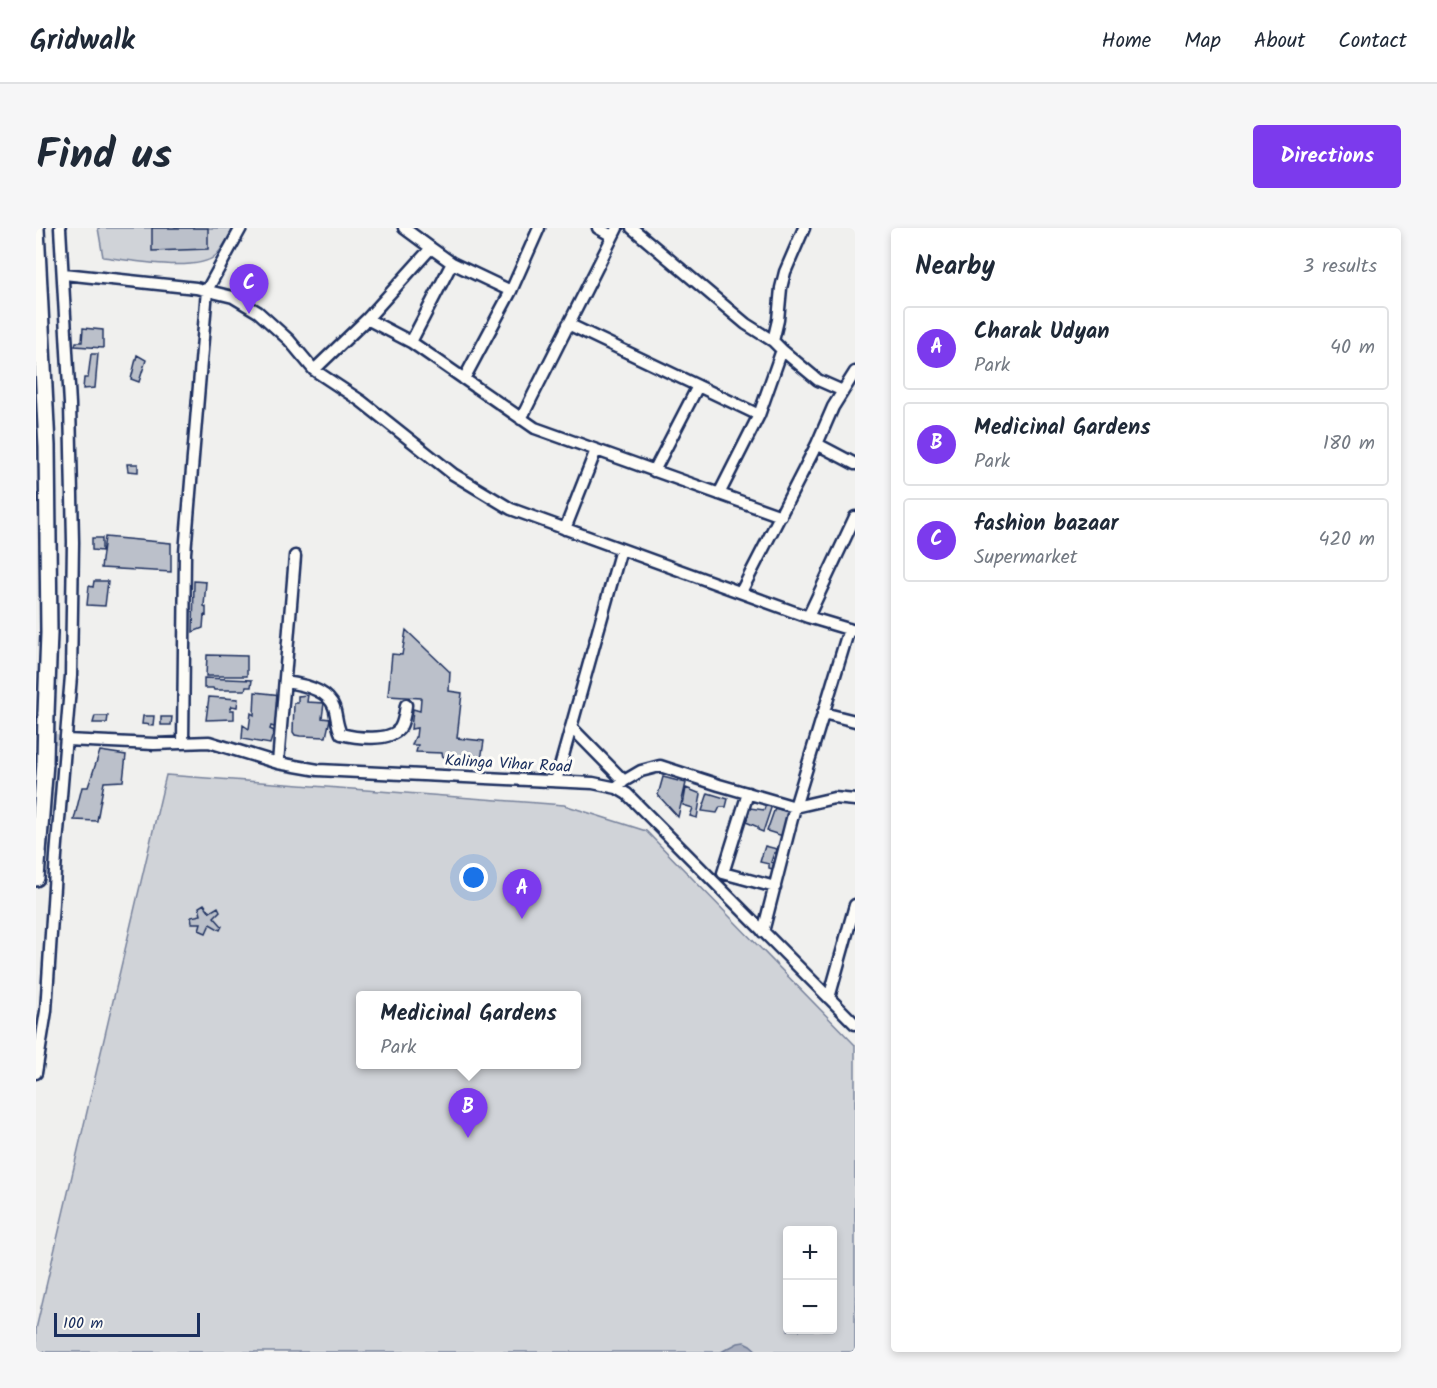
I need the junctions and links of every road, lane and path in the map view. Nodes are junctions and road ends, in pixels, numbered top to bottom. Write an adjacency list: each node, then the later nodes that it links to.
1 (60, 228): 12 (street)
2 (241, 228): 13 (street)
3 (404, 228): 10 (street)
4 (539, 228): 14 (street)
5 (598, 228): 9 (street)
6 (632, 228): 17 (street)
7 (804, 228): 17 (street)
8 (36, 229): 53 (highway, bridge)
9 (615, 232): 16 (street)
10 (431, 248): 11 (street); 15 (street)
11 (452, 263): 14 (street); 18 (street)
12 (64, 274): 13 (street); 45 (street)
13 (207, 290): 20 (street); 46 (street)
14 (511, 291): 22 (street)
15 (367, 319): 18 (street); 20 (street)
16 (568, 324): 23 (street); 26 (street)
17 (773, 340): 19 (street)
18 (411, 342): 22 (street)
19 (782, 350): 24 (street); 25 (street)
20 (314, 370): 34 (street)
21 (854, 377): 24 (street)
22 (464, 379): 26 (street)
23 (698, 386): 25 (street); 30 (street)
24 (843, 391): 27 (street)
25 (759, 415): 31 (street)
26 (521, 419): 28 (street)
27 (817, 444): 29 (street); 32 (street)
28 (596, 450): 30 (street); 34 (street)
29 (855, 464)
30 (654, 471): 31 (street)
31 (719, 494): 32 (street)
32 (781, 516): 37 (street)
33 (855, 517): 38 (street)
34 (565, 528): 35 (street)
35 (621, 549): 37 (street); 44 (street)
36 (296, 556): 40 (street)
37 (741, 592): 38 (street)
38 (808, 617): 39 (street)
39 (852, 630): 42 (street)
40 (285, 682): 41 (street); 47 (street)
41 (406, 705)
42 (823, 713): 43 (street); 52 (street)
43 (855, 721)
44 (571, 727): 48 (street); 49 (street)
45 (66, 740): 46 (street, Kalinga Vihar Road); 61 (street)
46 (183, 743): 47 (street, Kalinga Vihar Road)
47 (278, 763): 48 (street, Kalinga Vihar Road)
48 (556, 781): 49 (street, Kalinga Vihar Road)
49 (621, 784): 50 (street); 56 (street, Kalinga Vihar Road)
50 (747, 793): 52 (street); 54 (street)
51 (855, 800): 52 (street)
52 (795, 807): 54 (street)
53 (36, 878)
54 (775, 887): 56 (street)
55 (855, 905): 57 (street)
56 (763, 932): 59 (street, Kalinga Vihar Road)
57 (843, 950): 58 (street); 59 (street)
58 (855, 953)
59 (829, 998): 60 (street, Kalinga Vihar Road)
60 (855, 1024)
61 (36, 1072)

